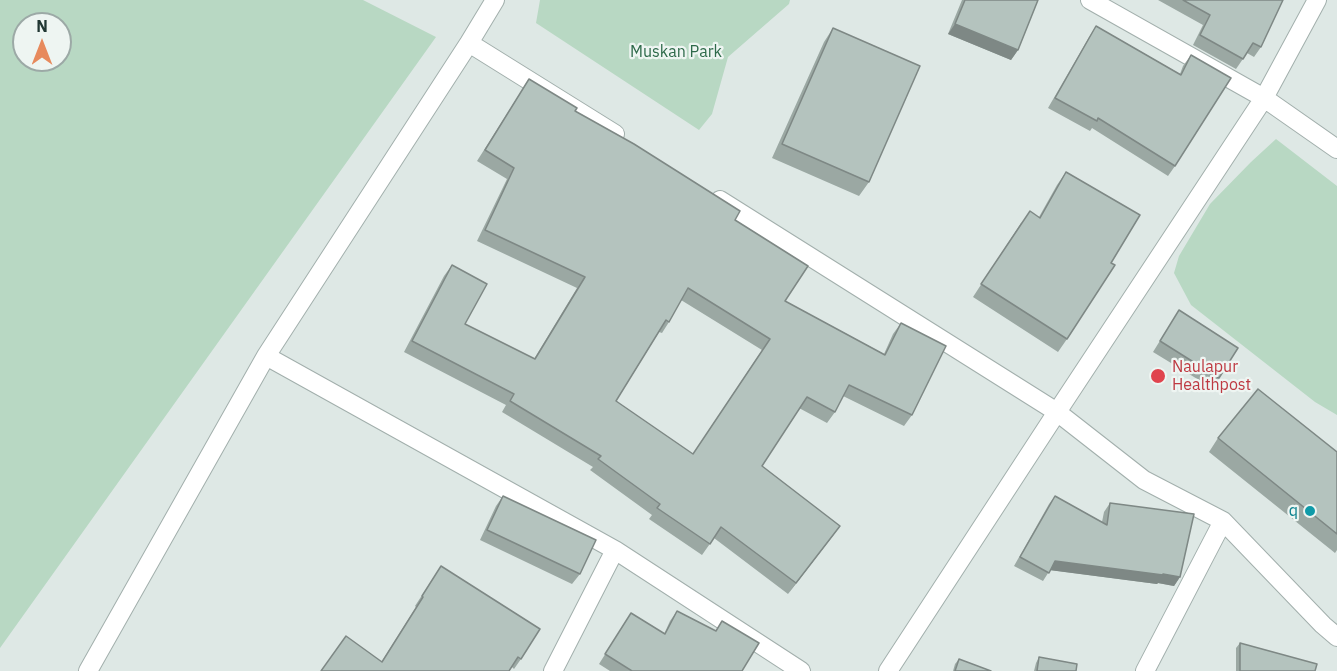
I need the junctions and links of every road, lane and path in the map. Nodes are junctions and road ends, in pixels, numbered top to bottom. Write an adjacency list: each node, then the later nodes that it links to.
1 (495, 0): 4 (street)
2 (1090, 0): 5 (street)
3 (1317, 0): 5 (street)
4 (469, 43): 6 (street); 9 (street)
5 (1264, 98): 7 (street); 10 (street)
6 (629, 143)
7 (1337, 149)
8 (709, 193): 10 (street)
9 (266, 356): 12 (street); 14 (street)
10 (1057, 412): 11 (street); 17 (street)
11 (1223, 521): 13 (street); 18 (street)
12 (615, 550): 15 (street); 16 (street)
13 (1337, 637)
14 (88, 671)
15 (553, 671)
16 (801, 671)
17 (888, 671)
18 (1145, 671)

